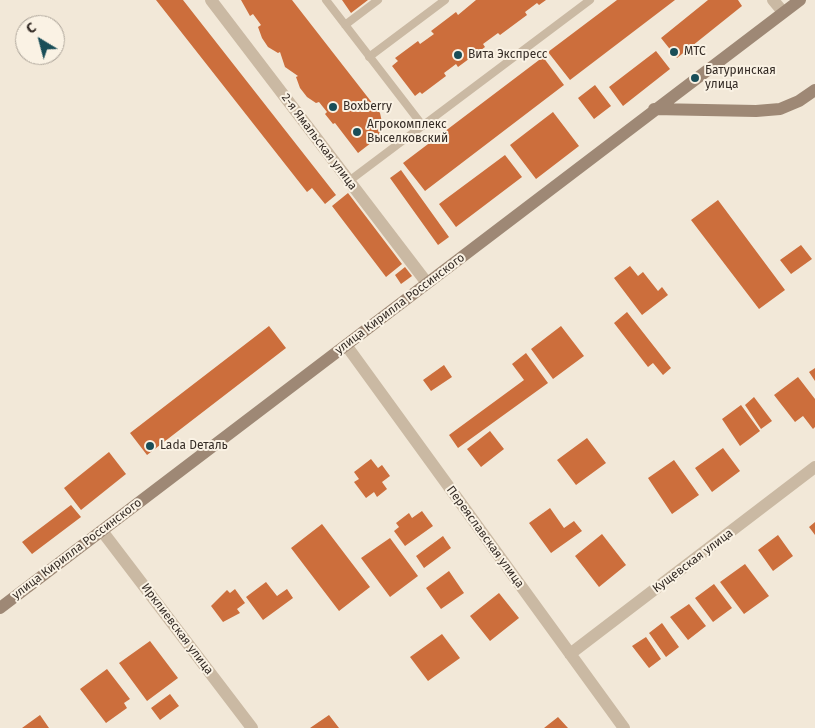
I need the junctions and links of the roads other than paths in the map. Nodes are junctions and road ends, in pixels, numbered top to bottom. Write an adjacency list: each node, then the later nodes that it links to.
1 (211, 0): 14 (street, 2-я Ямальская улица)
2 (326, 0): 9 (lane)
3 (378, 0): 9 (lane)
4 (445, 0): 10 (lane)
5 (590, 0): 13 (lane)
6 (773, 0): 8 (street)
7 (800, 0): 8 (main road, улица Кирилла Россинского)
8 (783, 12): 12 (main road, улица Кирилла Россинского)
9 (345, 25): 10 (lane)
10 (370, 57): 13 (lane)
11 (815, 90): 12 (main road)
12 (654, 109): 15 (main road, улица Кирилла Россинского)
13 (423, 126): 14 (lane)
14 (349, 182): 15 (street, 2-я Ямальская улица)
15 (427, 283): 16 (main road, улица Кирилла Россинского)
16 (346, 345): 18 (main road, улица Кирилла Россинского); 20 (street, Переяславская улица)
17 (815, 467): 20 (street, Кущевская улица)
18 (102, 531): 19 (main road, улица Кирилла Россинского); 21 (street, Ирклиевская улица)
19 (0, 608)
20 (570, 654): 22 (street, Переяславская улица)
21 (252, 728)
22 (624, 728)

